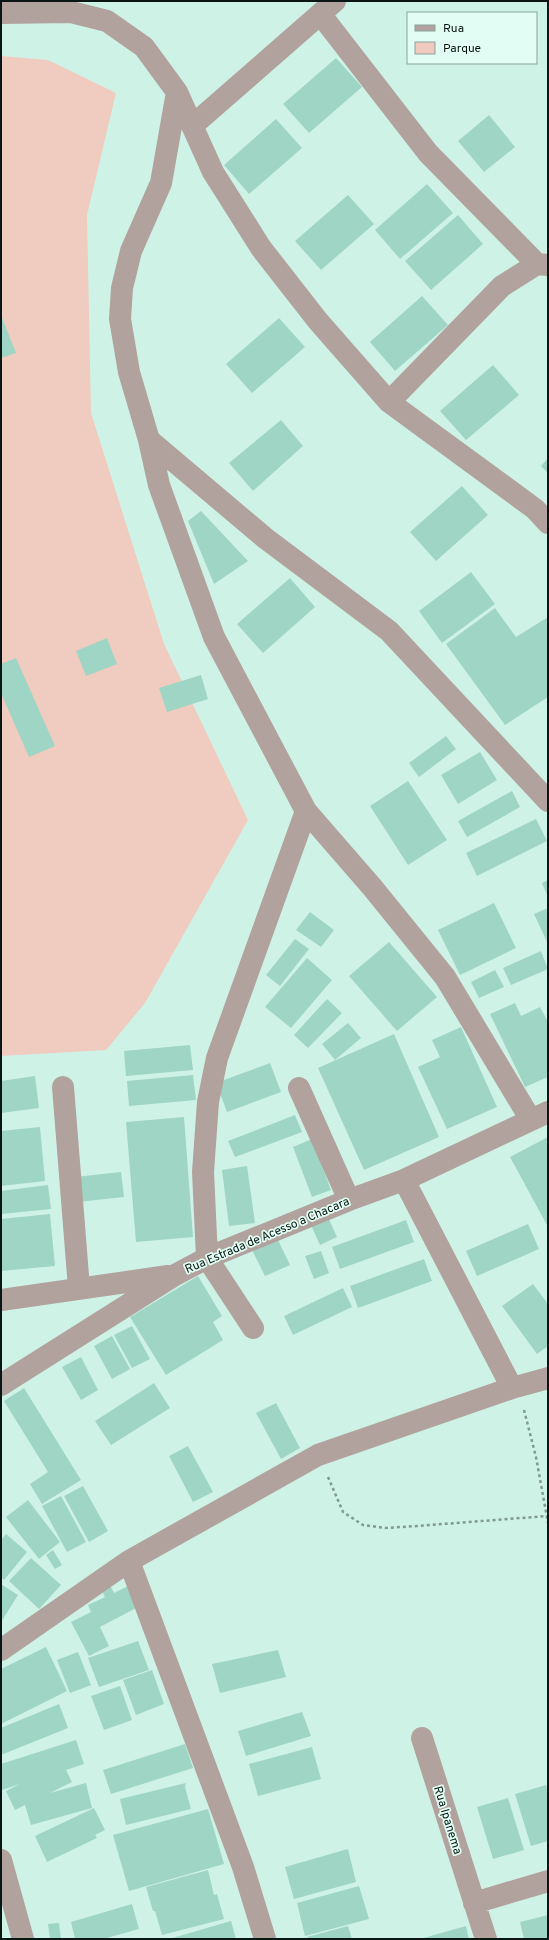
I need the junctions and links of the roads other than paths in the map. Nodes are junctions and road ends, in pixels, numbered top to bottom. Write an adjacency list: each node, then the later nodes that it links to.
1 (328, 8): 4 (street); 5 (street)
2 (1, 13): 3 (street)
3 (177, 92): 4 (street); 7 (street)
4 (192, 126): 6 (street)
5 (543, 265): 6 (street)
6 (389, 402): 8 (street)
7 (150, 440): 9 (street); 10 (street)
8 (548, 523)
9 (548, 801)
10 (306, 811): 13 (street); 16 (street)
11 (63, 1087): 18 (street)
12 (299, 1088): 15 (street)
13 (540, 1116): 14 (street, Rua Estrada de Acesso a Chacara)
14 (404, 1180): 15 (street, Rua Estrada de Acesso a Chacara); 23 (street)
15 (349, 1200): 16 (street, Rua Estrada de Acesso a Chacara)
16 (207, 1258): 17 (street, Rua Estrada de Acesso a Chacara); 20 (street)
17 (175, 1275): 18 (street); 22 (street, Rua Estrada de Acesso a Chacara)
18 (79, 1288): 19 (street)
19 (1, 1300)
20 (253, 1328)
21 (548, 1378): 23 (street)
22 (1, 1384)
23 (512, 1388): 24 (street)
24 (129, 1561): 25 (street); 31 (street)
25 (1, 1650)
26 (422, 1738): 29 (street, Rua Ipanema)
27 (1, 1860): 30 (street)
28 (548, 1881): 29 (street)
29 (474, 1903): 32 (street, Rua Ipanema)
30 (23, 1939)
31 (265, 1939)
32 (486, 1939)

